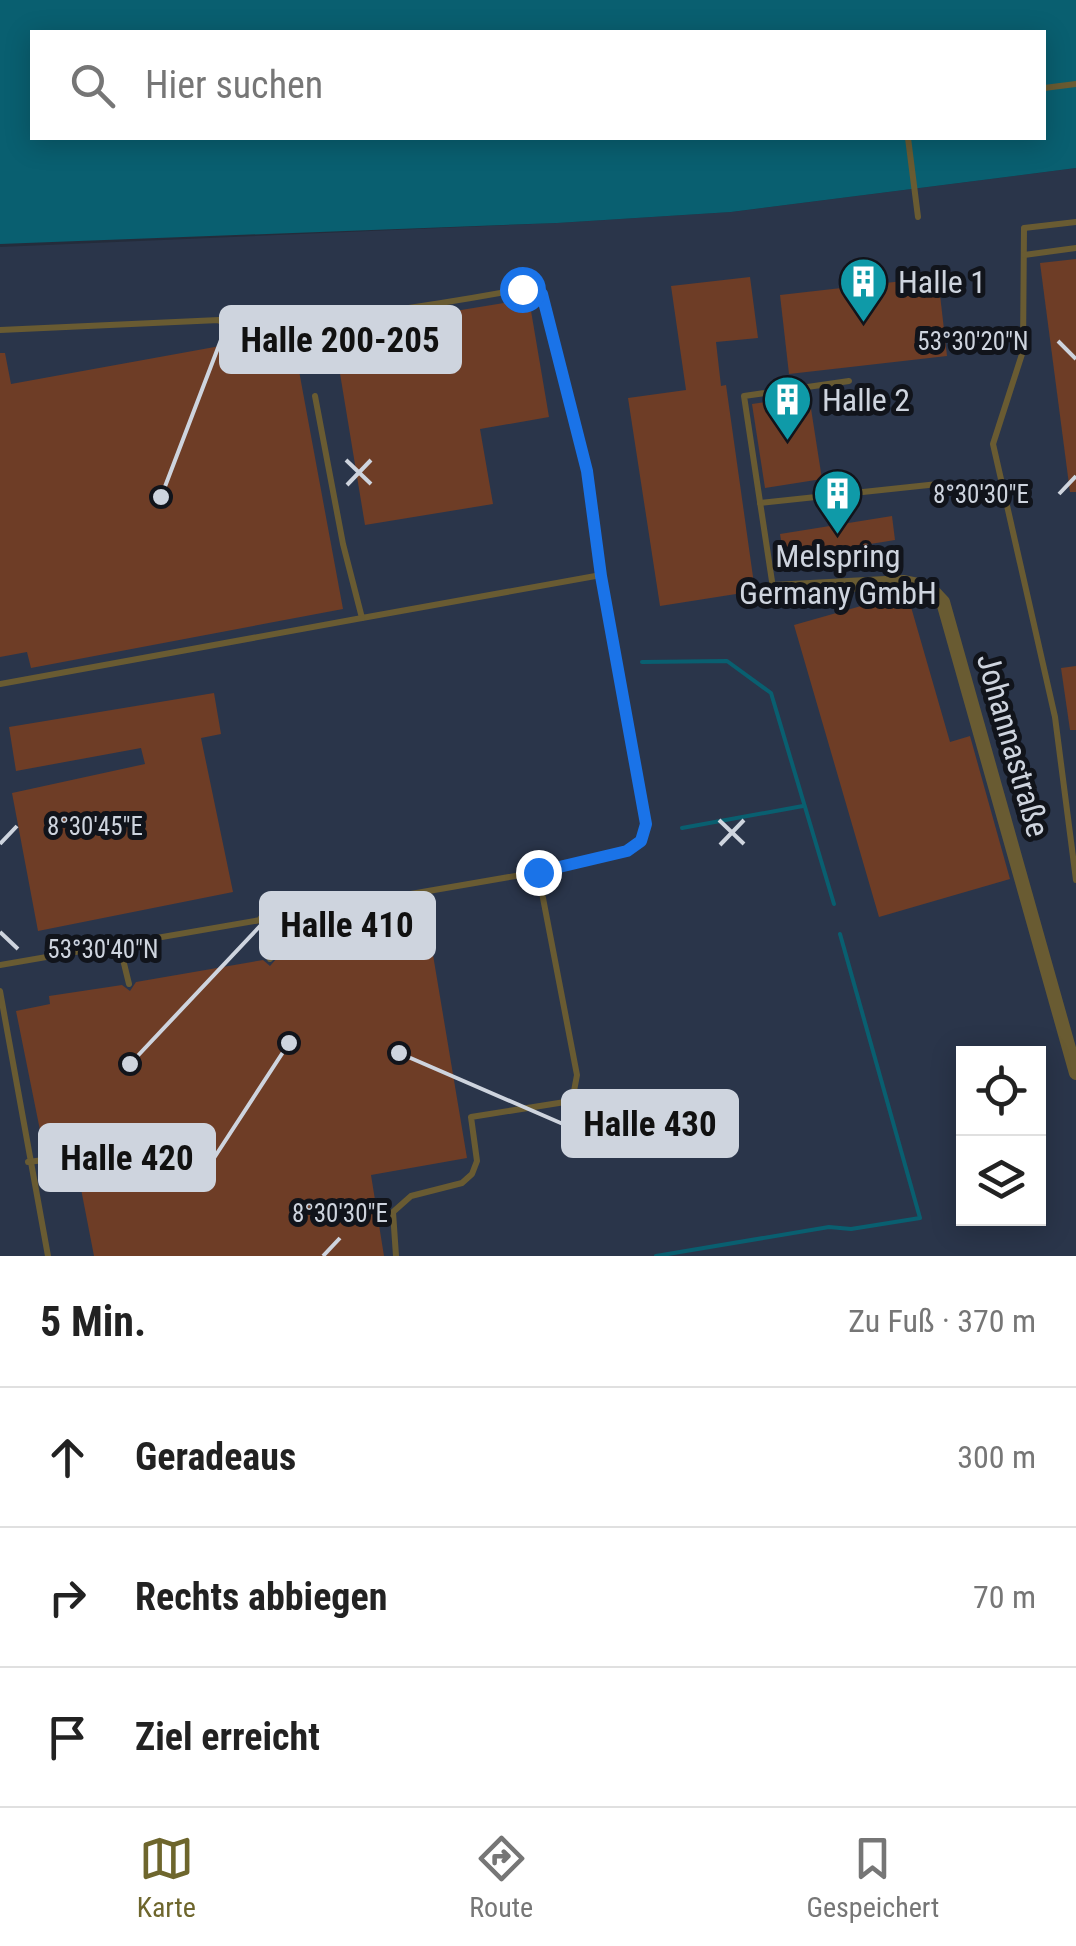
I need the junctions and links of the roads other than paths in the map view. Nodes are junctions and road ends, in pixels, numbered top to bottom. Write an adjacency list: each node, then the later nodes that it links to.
1 (1076, 84): 2 (lane)
2 (1046, 88)
3 (908, 140): 4 (lane)
4 (918, 218)
5 (1076, 222): 7 (lane)
6 (1076, 248): 7 (lane)
7 (1024, 255): 18 (lane)
8 (0, 330): 13 (lane)
9 (849, 381): 12 (lane)
10 (314, 396): 15 (lane)
11 (938, 484): 12 (lane)
12 (760, 503): 14 (lane)
13 (601, 576): 15 (lane); 17 (lane)
14 (773, 589): 25 (street, Johannastraße)
15 (362, 618): 16 (lane)
16 (0, 684)
17 (538, 872): 19 (lane); 29 (lane)
18 (1076, 880)
19 (261, 918): 20 (lane); 21 (lane)
20 (119, 943): 22 (lane); 23 (lane)
21 (270, 959)
22 (0, 966)
23 (129, 984)
24 (0, 991): 27 (lane)
25 (1076, 1073)
26 (75, 1156): 27 (lane)
27 (28, 1162): 28 (lane)
28 (48, 1256)
29 (396, 1256)

